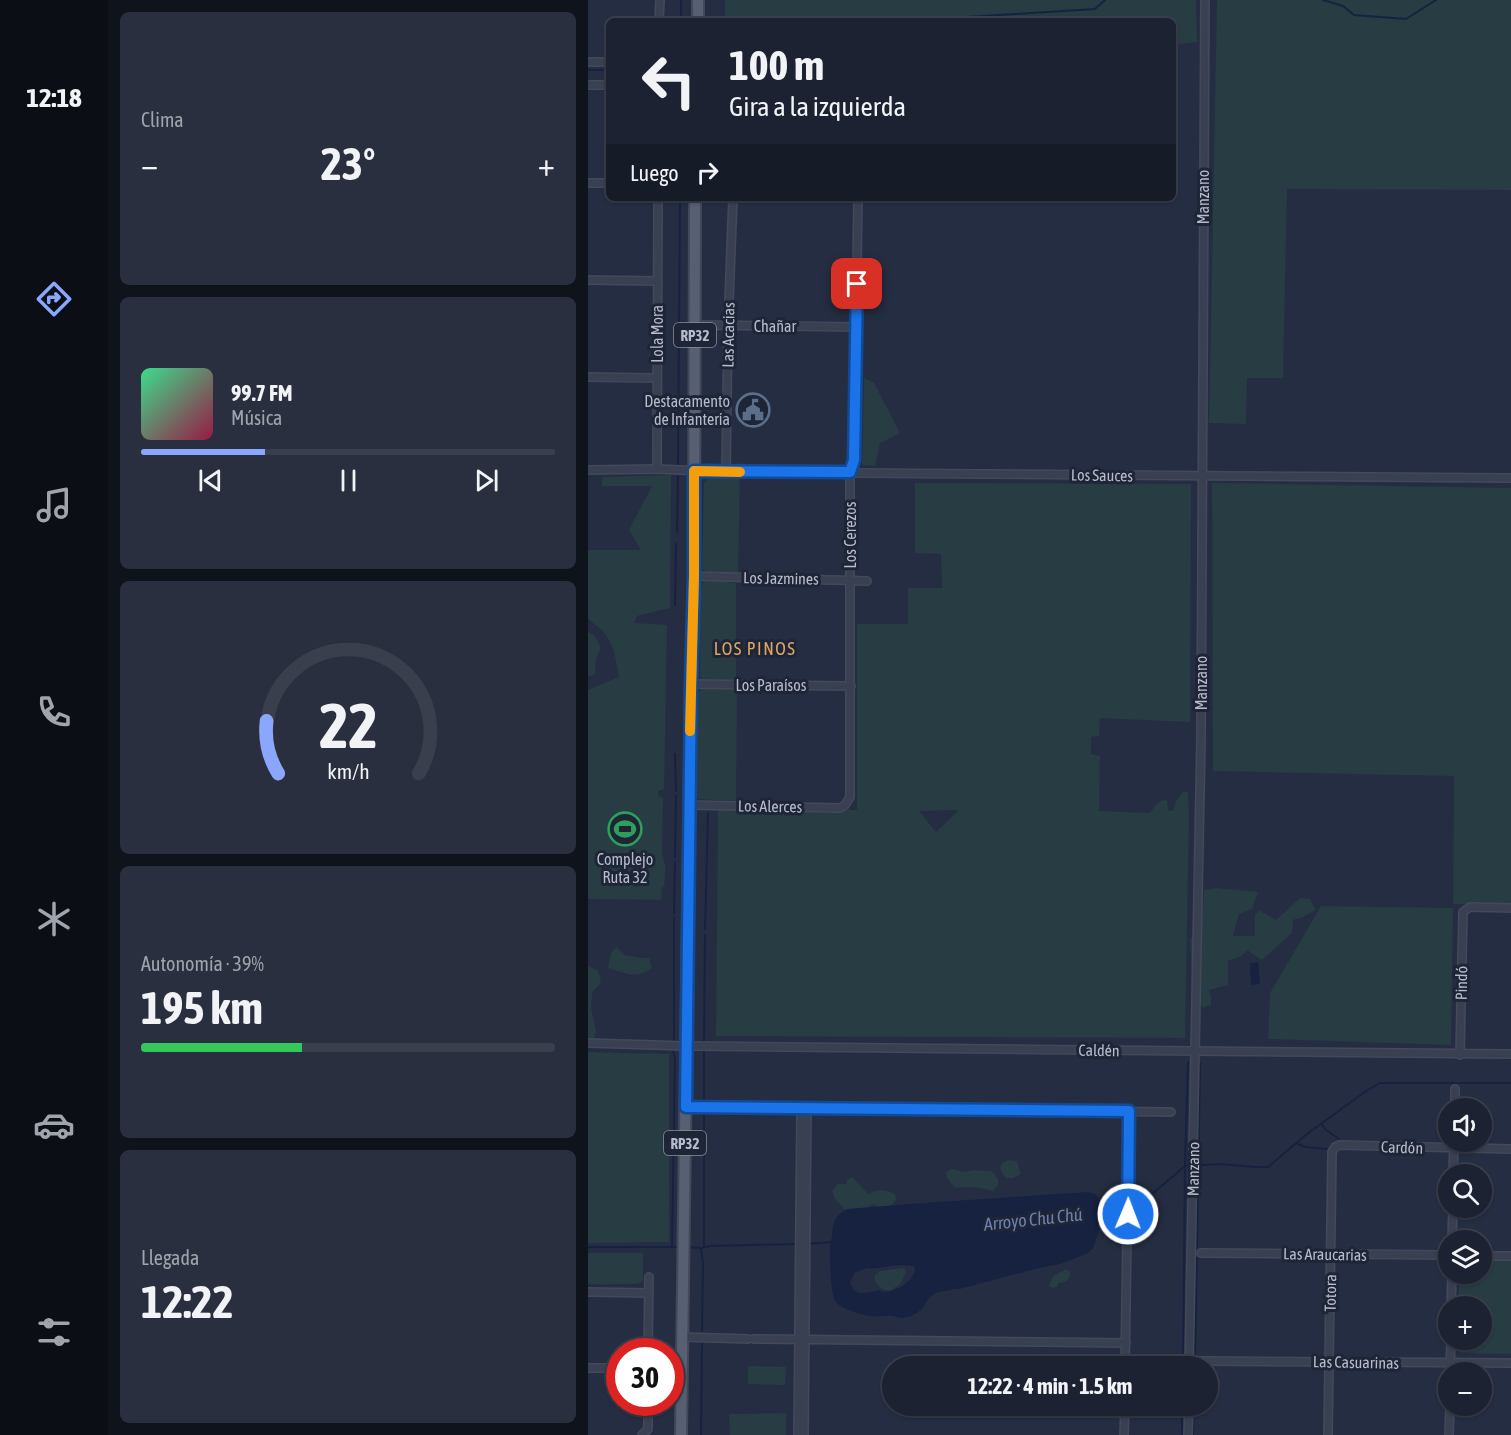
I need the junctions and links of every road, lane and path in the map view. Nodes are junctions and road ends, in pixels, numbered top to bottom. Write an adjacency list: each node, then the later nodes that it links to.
1 (660, 0): 4 (street)
2 (698, 0): 5 (main road)
3 (1205, 0): 28 (street, Manzano)
4 (659, 18)
5 (698, 18)
6 (588, 62): 7 (street)
7 (606, 62)
8 (588, 85): 9 (street)
9 (606, 85)
10 (588, 183): 11 (street)
11 (606, 183)
12 (658, 201): 17 (street, Lola Mora)
13 (695, 201): 18 (main road, RP32)
14 (733, 201): 19 (street, Las Acacias)
15 (858, 201): 20 (street, Los Cerezos)
16 (588, 280): 17 (street)
17 (658, 281): 22 (street, Lola Mora)
18 (695, 325): 19 (street, Chañar); 25 (main road, RP32)
19 (728, 326): 20 (street, Chañar); 26 (street, Las Acacias)
20 (856, 327): 27 (street, Los Cerezos)
21 (588, 377): 22 (street)
22 (657, 378): 23 (street, Lola Mora)
23 (657, 469): 24 (street, Los Sauces); 25 (street, Los Sauces)
24 (588, 470)
25 (694, 471): 26 (street, Los Sauces); 30 (main road, RP32)
26 (726, 472): 27 (street, Los Sauces)
27 (850, 472): 28 (street, Los Sauces); 31 (street, Los Cerezos)
28 (1201, 476): 29 (street, Los Sauces); 40 (street, Manzano)
29 (1511, 477)
30 (694, 576): 31 (street, Los Jazmines); 33 (main road, RP32)
31 (850, 580): 32 (street, Los Jazmines); 34 (street, Los Cerezos)
32 (867, 580)
33 (691, 684): 34 (street, Los Paraísos); 36 (main road, RP32)
34 (851, 686): 35 (street, Los Cerezos)
35 (848, 801): 36 (street, Los Alerces)
36 (689, 805): 39 (main road, RP32)
37 (1511, 908): 42 (street, Pindó)
38 (588, 1043): 39 (street, Caldén)
39 (686, 1046): 40 (street, Caldén); 45 (main road, RP32)
40 (1195, 1051): 42 (street, Caldén); 66 (street, Manzano)
41 (1511, 1054): 42 (street, Caldén)
42 (1460, 1055)
43 (1455, 1089): 44 (street)
44 (1455, 1098)
45 (686, 1107): 46 (street); 61 (main road, RP32)
46 (804, 1108): 47 (street); 63 (street)
47 (1129, 1111): 48 (street); 64 (street)
48 (1171, 1112)
49 (1438, 1145): 52 (street, Cardón)
50 (1492, 1148): 51 (street, Cardón)
51 (1511, 1149)
52 (1332, 1152): 54 (street, Totora)
53 (1201, 1253): 54 (street, Las Araucarias)
54 (1331, 1255): 55 (street, Las Araucarias); 68 (street, Totora)
55 (1438, 1255)
56 (1492, 1256): 57 (street)
57 (1511, 1256)
58 (649, 1277): 60 (street)
59 (588, 1293): 60 (street)
60 (649, 1293): 62 (street)
61 (682, 1337): 63 (street); 79 (main road, RP32)
62 (648, 1338)
63 (802, 1340): 64 (street); 80 (street); 81 (street)
64 (1126, 1343): 65 (street)
65 (1125, 1356)
66 (1189, 1356)
67 (1218, 1361): 68 (street, Las Casuarinas)
68 (1329, 1361): 69 (street, Las Casuarinas); 84 (street, Totora)
69 (1438, 1363)
70 (1492, 1363): 71 (street, Las Casuarinas)
71 (1511, 1363)
72 (588, 1368): 73 (street)
73 (606, 1368)
74 (648, 1416): 78 (street)
75 (1125, 1416): 82 (street)
76 (1189, 1416): 83 (street)
77 (1450, 1416): 85 (street)
78 (642, 1435)
79 (681, 1435)
80 (798, 1435)
81 (804, 1435)
82 (1124, 1435)
83 (1188, 1435)
84 (1328, 1435)
85 (1449, 1435)

